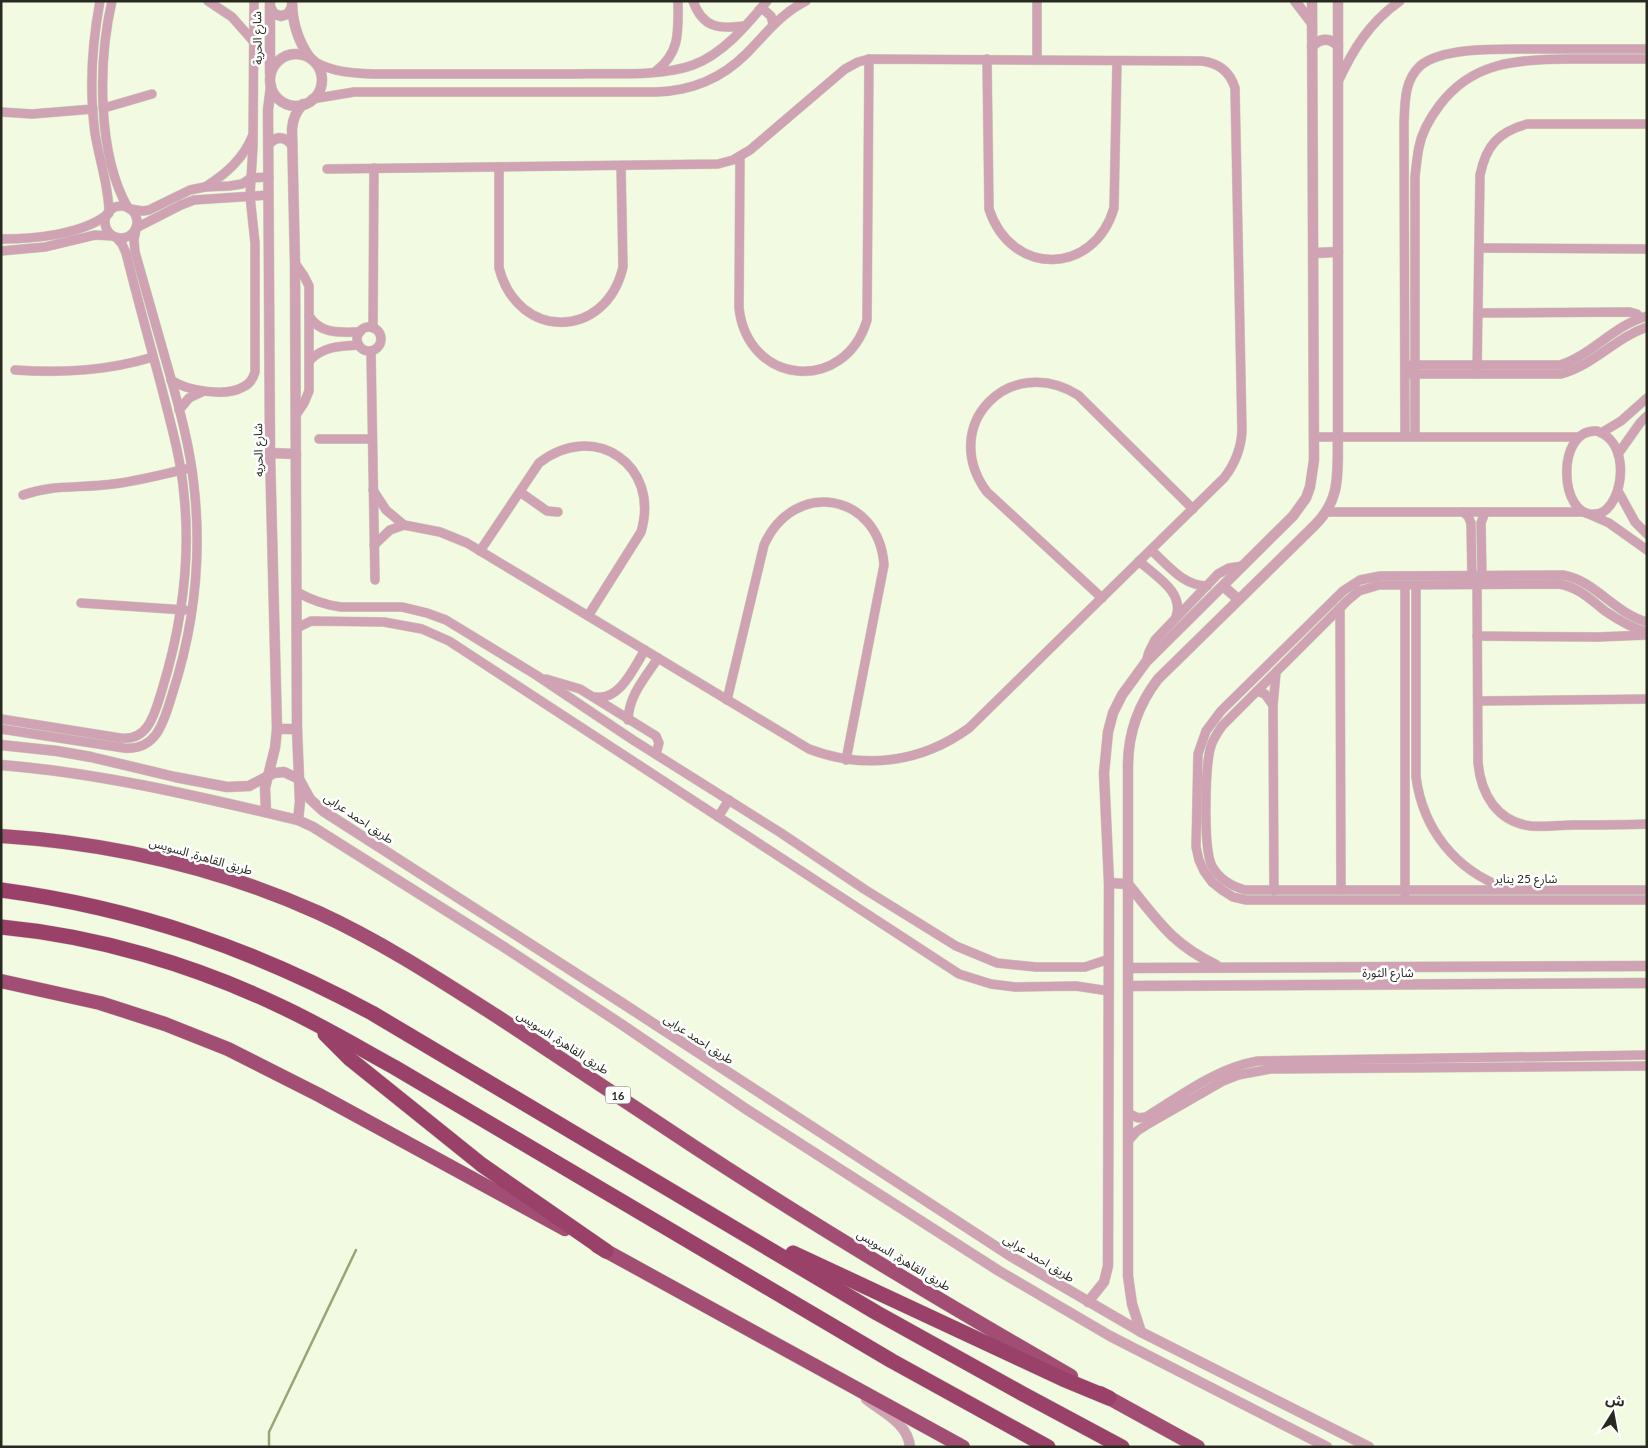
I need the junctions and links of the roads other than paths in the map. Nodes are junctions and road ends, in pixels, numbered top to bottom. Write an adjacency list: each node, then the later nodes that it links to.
1 (100, 1): 47 (street)
2 (112, 1): 45 (street)
3 (208, 1): 20 (street)
4 (254, 1): 20 (street)
5 (678, 1): 34 (street)
6 (767, 1): 16 (street)
7 (806, 1): 18 (street)
8 (1037, 1): 31 (street)
9 (1295, 1): 17 (street)
10 (1312, 1): 17 (street)
11 (1338, 1): 21 (street)
12 (1400, 1): 39 (street)
13 (693, 2): 19 (street)
14 (270, 4): 15 (street); 38 (street, شارع الحرية)
15 (292, 4): 30 (street)
16 (759, 10): 18 (street); 19 (street)
17 (1312, 23): 22 (street)
18 (773, 24): 42 (street)
19 (745, 26): 34 (street)
20 (254, 43): 49 (street)
21 (1338, 46): 22 (street); 39 (street)
22 (1312, 47): 71 (street)
23 (1595, 49): 24 (street); 25 (street); 28 (street)
24 (1647, 49)
25 (1503, 50): 33 (street); 86 (street)
26 (869, 59): 27 (street); 52 (street); 52 (street)
27 (987, 59): 31 (street); 32 (street)
28 (1595, 59): 29 (street); 33 (street)
29 (1647, 59)
30 (313, 60): 35 (street); 38 (street); 44 (street)
31 (1037, 60): 32 (street)
32 (1117, 60): 112 (street)
33 (1504, 63): 87 (street)
34 (655, 72): 37 (street)
35 (372, 74): 36 (street); 40 (street)
36 (473, 74): 37 (street); 41 (street)
37 (600, 74): 42 (street)
38 (271, 81): 44 (street); 50 (street, شارع الحريه)
39 (1338, 82): 70 (street)
40 (372, 92): 41 (street); 44 (street)
41 (472, 92): 42 (street)
42 (600, 92)
43 (152, 94): 45 (street)
44 (308, 102): 51 (street)
45 (104, 111): 47 (street); 62 (street)
46 (1, 112): 47 (street)
47 (93, 112): 63 (street)
48 (1647, 124): 67 (street)
49 (254, 132): 58 (street); 59 (street)
50 (269, 144): 51 (street); 57 (street, شارع الحريه)
51 (292, 145): 72 (street)
52 (740, 156): 53 (street)
53 (620, 166): 54 (street); 54 (street)
54 (499, 167): 55 (street)
55 (374, 168): 56 (street); 77 (street)
56 (327, 169)
57 (269, 177): 58 (street); 60 (street, شارع الحريه)
58 (251, 178): 59 (street); 61 (street)
59 (205, 187): 62 (street)
60 (269, 195): 61 (street); 103 (street, شارع الحريه)
61 (250, 196): 64 (street); 90 (street)
62 (129, 209): 63 (street); 64 (street)
63 (108, 214): 65 (street); 66 (street)
64 (136, 229): 65 (street); 89 (street)
65 (115, 237): 69 (street); 83 (street)
66 (1, 239)
67 (1479, 248): 68 (street); 73 (street)
68 (1647, 249)
69 (1, 251)
70 (1338, 252): 71 (street); 96 (street)
71 (1314, 253): 99 (street)
72 (295, 263): 74 (street); 93 (street)
73 (1478, 313): 75 (street); 88 (street)
74 (310, 316): 78 (street); 84 (street)
75 (1644, 317): 88 (street)
76 (1647, 327): 88 (street)
77 (372, 328): 79 (street); 82 (street)
78 (329, 332): 79 (street); 81 (street)
79 (360, 332): 80 (street)
80 (359, 345): 81 (street); 82 (street)
81 (329, 348): 84 (street)
82 (371, 351): 102 (street)
83 (153, 357): 85 (street); 107 (street)
84 (310, 360): 93 (street)
85 (15, 370)
86 (1404, 370): 87 (street); 97 (street)
87 (1415, 370): 88 (street); 98 (street)
88 (1477, 370)
89 (171, 380): 90 (street); 92 (street)
90 (205, 391): 92 (street)
91 (1647, 398): 95 (street)
92 (179, 410): 106 (street)
93 (296, 415): 104 (street)
94 (1647, 416): 105 (street)
95 (1601, 433): 100 (street); 105 (street)
96 (1338, 436): 97 (street); 99 (street); 114 (street)
97 (1405, 436): 98 (street)
98 (1415, 436): 100 (street)
99 (1315, 437): 125 (street)
100 (1578, 437): 117 (street)
101 (319, 439): 102 (street)
102 (372, 439): 108 (street)
103 (270, 453): 104 (street); 174 (street, شارع الحريه)
104 (296, 454): 137 (street)
105 (1618, 454): 110 (street)
106 (191, 468): 107 (street); 143 (street)
107 (181, 470): 111 (street); 142 (street)
108 (373, 490): 118 (street); 120 (street)
109 (520, 492): 113 (street); 123 (street); 144 (street)
110 (1618, 492): 117 (street); 119 (street)
111 (23, 495)
112 (1193, 509): 121 (street); 138 (street)
113 (558, 512)
114 (1327, 512): 115 (street); 139 (street)
115 (1464, 512): 116 (street); 126 (street)
116 (1485, 512): 117 (street); 127 (street)
117 (1587, 513): 122 (street)
118 (404, 525): 120 (street); 123 (street)
119 (1647, 534)
120 (374, 545): 128 (street)
121 (1151, 550): 124 (street); 129 (street)
122 (1647, 550)
123 (480, 551): 144 (street)
124 (1139, 562): 136 (street); 138 (street)
125 (1243, 566): 134 (street); 135 (street)
126 (1471, 575): 127 (street); 130 (street); 131 (street)
127 (1482, 575): 131 (street); 146 (street)
128 (374, 580)
129 (1183, 580): 134 (street); 136 (street)
130 (1371, 582): 132 (street); 141 (street, شارع 25 يناير); 151 (street, شارع 25 يناير)
131 (1477, 584): 133 (street); 149 (street); 150 (street)
132 (1405, 585): 133 (street); 185 (street)
133 (1416, 585): 184 (street)
134 (1207, 586): 145 (street)
135 (1223, 586): 139 (street); 158 (street)
136 (1172, 591): 145 (street)
137 (297, 592): 147 (street); 148 (street)
138 (1102, 598): 181 (street)
139 (1238, 599): 196 (street)
140 (81, 603): 142 (street)
141 (1340, 608): 153 (street, شارع 25 يناير); 198 (street)
142 (180, 610): 143 (street); 169 (street)
143 (192, 610): 170 (street)
144 (588, 616): 154 (street)
145 (1176, 618): 158 (street)
146 (1647, 622)
147 (297, 628): 152 (street); 175 (street)
148 (461, 630): 152 (street); 160 (street)
149 (1647, 633): 150 (street)
150 (1477, 636): 167 (street)
151 (1291, 642): 153 (street); 155 (street, شارع 25 يناير)
152 (457, 647): 191 (street)
153 (1299, 649): 157 (street, شارع 25 يناير)
154 (645, 650): 156 (street); 161 (street)
155 (1282, 652): 157 (street); 204 (street, شارع 25 يناير)
156 (658, 658): 163 (street); 165 (street)
157 (1290, 658): 159 (street, شارع 25 يناير)
158 (1146, 662): 195 (street)
159 (1276, 672): 162 (street, شارع 25 يناير); 168 (street)
160 (536, 675): 164 (street); 180 (street)
161 (620, 687): 163 (street); 164 (street)
162 (1257, 691): 168 (street); 202 (street, شارع 25 يناير)
163 (634, 695): 172 (street)
164 (594, 696): 172 (street)
165 (727, 700): 181 (street); 181 (street)
166 (1647, 700): 167 (street)
167 (1478, 701): 193 (street)
168 (1273, 705): 202 (street)
169 (155, 711): 170 (street); 176 (street)
170 (165, 714): 179 (street)
171 (1, 719): 177 (street)
172 (628, 720): 180 (street)
173 (1, 729): 177 (street)
174 (277, 729): 175 (street); 183 (street, شارع الحريه)
175 (298, 729): 186 (street)
176 (136, 737): 177 (street); 179 (street)
177 (112, 741): 179 (street)
178 (1, 745): 187 (street)
179 (142, 746)
180 (656, 754): 188 (street)
181 (846, 760)
182 (1, 766): 189 (street)
183 (269, 776): 186 (street); 187 (street); 190 (street, شارع الحريه)
184 (1416, 776): 185 (street); 200 (street)
185 (1405, 777): 199 (street)
186 (299, 779): 192 (street); 224 (street, طريق احمد عرابى)
187 (227, 787): 189 (street)
188 (728, 800): 191 (street); 209 (street)
189 (222, 803): 190 (street)
190 (266, 812): 192 (street)
191 (718, 817): 216 (street)
192 (298, 820): 225 (street)
193 (1647, 824)
194 (1, 836): 233 (highway, طريق القاهرة, السويس / 16)
195 (1109, 883): 196 (street); 207 (street)
196 (1128, 884): 210 (street); 212 (street)
197 (1, 890): 226 (highway)
198 (1341, 890): 199 (street, شارع 25 يناير); 202 (street, شارع 25 يناير)
199 (1405, 890): 200 (street, شارع 25 يناير); 204 (street)
200 (1512, 890): 203 (street, شارع 25 يناير)
201 (1647, 890): 203 (street, شارع 25 يناير)
202 (1274, 891)
203 (1599, 895): 204 (street, شارع 25 يناير); 205 (street, شارع 25 يناير)
204 (1406, 900)
205 (1647, 900)
206 (1, 927): 219 (highway)
207 (1109, 959): 209 (street); 218 (street)
208 (1647, 966): 211 (street, شارع الثورة)
209 (1053, 967): 216 (street)
210 (1219, 967): 211 (street, شارع الثورة); 212 (street, شارع الثورة)
211 (1390, 967): 215 (street)
212 (1129, 968): 217 (street)
213 (1, 981): 229 (highway)
214 (1647, 983): 215 (street, شارع الثورة)
215 (1390, 985): 217 (street, شارع الثورة)
216 (1053, 986): 218 (street)
217 (1129, 986): 222 (street)
218 (1108, 992): 227 (street)
219 (315, 1023): 229 (highway); 236 (highway)
220 (1647, 1056): 222 (street)
221 (1647, 1066): 223 (street)
222 (1128, 1113): 223 (street)
223 (1129, 1140): 228 (street)
224 (938, 1209): 225 (street); 230 (street, طريق احمد عرابى)
225 (927, 1225): 239 (street)
226 (735, 1227): 233 (highway); 237 (highway)
227 (1109, 1228): 228 (street); 230 (street)
228 (1127, 1228): 231 (street)
229 (606, 1251): 232 (highway)
230 (1088, 1302): 231 (street, طريق احمد عرابى)
231 (1141, 1332): 240 (street, طريق احمد عرابى)
232 (854, 1387): 234 (street); 235 (highway)
233 (1109, 1398): 238 (highway, طريق القاهرة, السويس / 16)
234 (910, 1447)
235 (963, 1447)
236 (1048, 1447)
237 (1122, 1447)
238 (1198, 1447)
239 (1326, 1447)
240 (1369, 1447)

